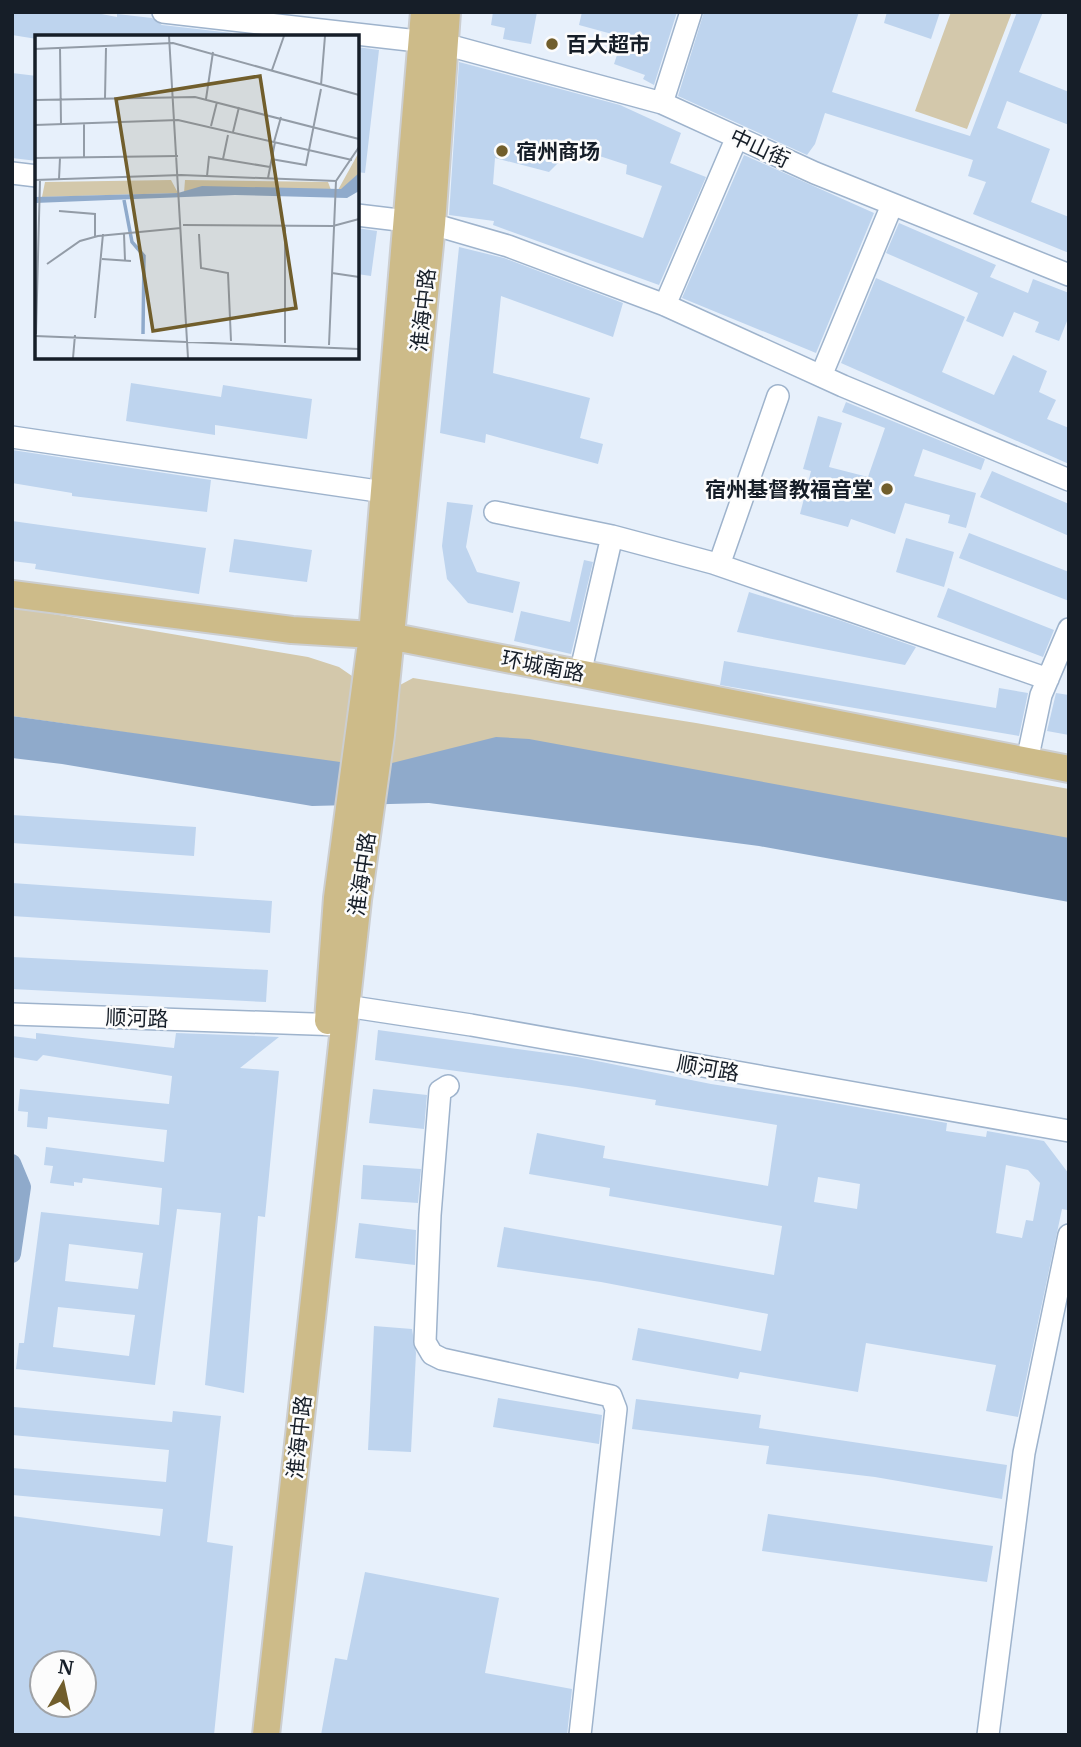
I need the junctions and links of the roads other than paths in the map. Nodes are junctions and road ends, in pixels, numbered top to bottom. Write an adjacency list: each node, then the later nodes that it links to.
1 (163, 12): 5 (street, 中山街)
2 (424, 12): 7 (main road, 淮海中路)
3 (447, 12): 7 (main road, 淮海中路)
4 (691, 12): 8 (street)
5 (356, 35)
6 (359, 35): 7 (street, 中山街)
7 (433, 43): 8 (street, 中山街); 14 (main road, 淮海中路)
8 (662, 103): 9 (street, 中山街)
9 (737, 137): 12 (street, 中山街); 16 (street)
10 (12, 173): 11 (street)
11 (35, 176)
12 (892, 205): 15 (street, 中山街); 17 (street)
13 (359, 215): 14 (street)
14 (419, 223): 16 (street); 21 (main road, 淮海中路); 27 (main road, 淮海中路)
15 (1069, 275)
16 (665, 305): 17 (street)
17 (821, 376): 20 (street)
18 (778, 396): 24 (street)
19 (12, 437): 21 (street)
20 (1069, 480)
21 (384, 492): 27 (main road, 淮海中路)
22 (495, 512): 23 (street)
23 (612, 536): 24 (street); 28 (street)
24 (719, 565): 29 (street)
25 (12, 594): 27 (main road, 环城南路)
26 (1069, 629): 29 (street)
27 (380, 636): 28 (main road, 环城南路); 33 (main road, 淮海中路)
28 (580, 674): 30 (main road, 环城南路)
29 (1048, 679): 30 (street)
30 (1027, 761): 31 (main road, 环城南路)
31 (1069, 769)
32 (12, 1014): 33 (street, 顺河路)
33 (340, 1018): 35 (street, 顺河路); 37 (main road, 淮海中路); 38 (main road, 淮海中路)
34 (448, 1086): 39 (street)
35 (1069, 1131)
36 (1069, 1235): 40 (street)
37 (250, 1735)
38 (266, 1735)
39 (580, 1735)
40 (988, 1735)

